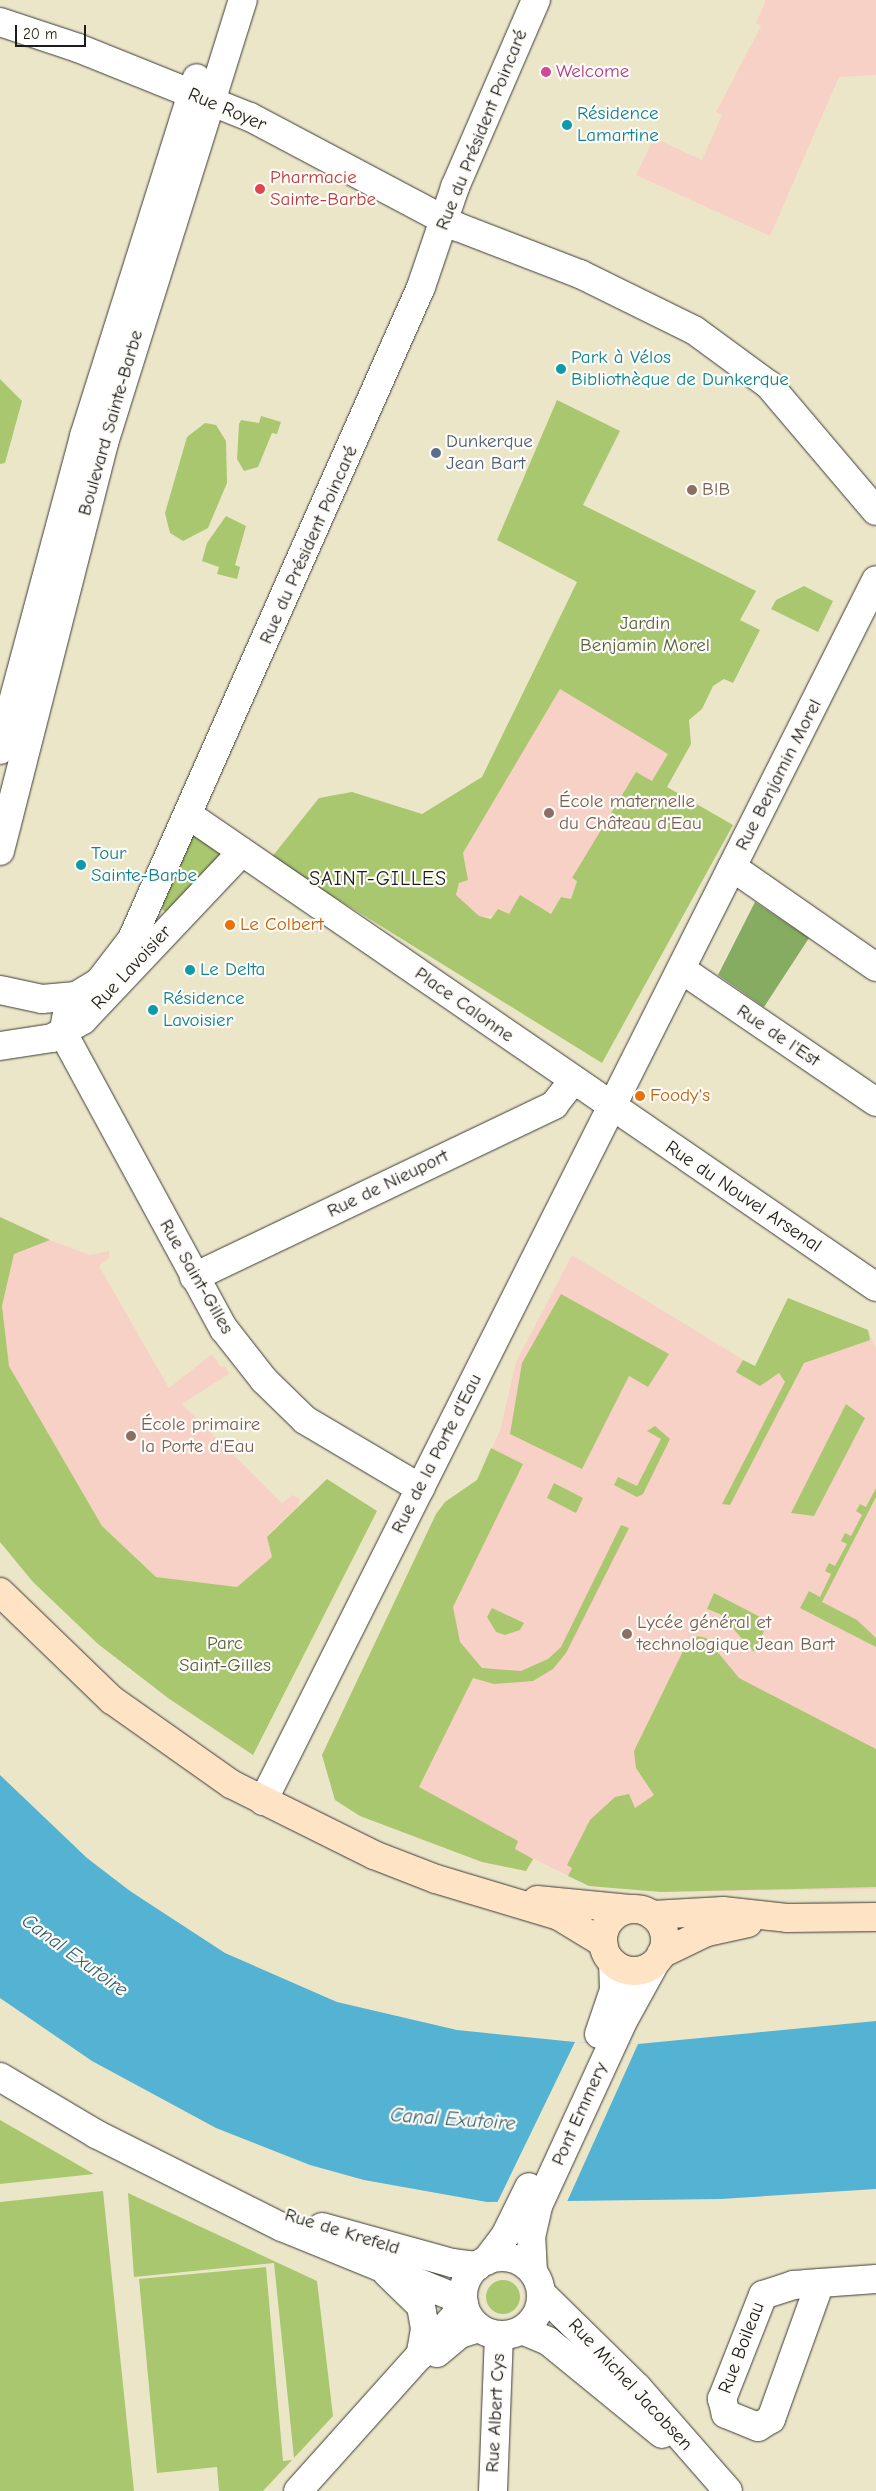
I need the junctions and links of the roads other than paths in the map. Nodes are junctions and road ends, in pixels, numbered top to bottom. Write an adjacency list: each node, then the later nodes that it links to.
1 (224, 0): 5 (street, Boulevard Sainte-Barbe)
2 (242, 0): 5 (street, Boulevard Sainte-Barbe)
3 (536, 0): 6 (street, Rue du Président Poincaré)
4 (0, 22): 5 (street, Rue Royer)
5 (201, 98): 6 (street, Rue Royer); 9 (street, Boulevard Sainte-Barbe); 11 (street, Boulevard Sainte-Barbe)
6 (443, 220): 7 (street, Rue Royer); 10 (street, Rue du Président Poincaré)
7 (876, 511)
8 (876, 580): 13 (street, Rue Benjamin Morel)
9 (0, 750)
10 (190, 816): 12 (street, Place Calonne); 17 (street, Rue du Président Poincaré)
11 (0, 851)
12 (242, 852): 18 (street, Rue Lavoisier); 20 (street, Place Calonne)
13 (732, 867): 14 (street); 15 (street, Rue Benjamin Morel)
14 (876, 967)
15 (681, 969): 21 (street, Rue de l'Est); 22 (street)
16 (0, 990): 17 (street, Rue du Président Poincaré)
17 (70, 998): 18 (street)
18 (63, 1033): 19 (street, Rue Lavoisier); 23 (street, Rue Saint-Gilles)
19 (0, 1046)
20 (573, 1081): 22 (street, Place Calonne); 23 (street, Rue de Nieuport)
21 (876, 1102)
22 (611, 1107): 24 (street, Rue du Nouvel Arsenal); 25 (street, Rue de la Porte d'Eau)
23 (194, 1277): 25 (street, Rue Saint-Gilles)
24 (876, 1287)
25 (420, 1488): 27 (street, Rue de la Porte d'Eau)
26 (0, 1592): 27 (main road)
27 (263, 1802): 28 (main road)
28 (508, 1901): 29 (main road); 32 (main road)
29 (641, 1912): 31 (main road); 32 (main road); 33 (main road)
30 (876, 1917): 31 (main road)
31 (787, 1918): 33 (main road)
32 (608, 1953): 33 (main road); 34 (street, Pont Emmery)
33 (658, 1958): 34 (street, Pont Emmery)
34 (619, 2010): 37 (street, Pont Emmery)
35 (0, 2077): 36 (street, Rue de Krefeld)
36 (208, 2188): 38 (street, Rue de Krefeld); 39 (street, Rue de Krefeld)
37 (523, 2226): 38 (street, Pont Emmery); 41 (street, Pont Emmery)
38 (482, 2263): 41 (street); 43 (street)
39 (379, 2268): 43 (street, Rue de Krefeld); 45 (street, Rue de Krefeld)
40 (876, 2279): 42 (street, Rue Boileau)
41 (537, 2282): 44 (street); 47 (street, Rue Michel Jacobsen)
42 (820, 2283): 42 (street, Rue Boileau)
43 (464, 2303): 44 (street); 45 (street)
44 (500, 2331): 46 (street); 47 (street, Rue Michel Jacobsen); 49 (street, Rue Albert Cys)
45 (420, 2356): 46 (street)
46 (390, 2392): 48 (street)
47 (722, 2486)
48 (298, 2491)
49 (493, 2491)

